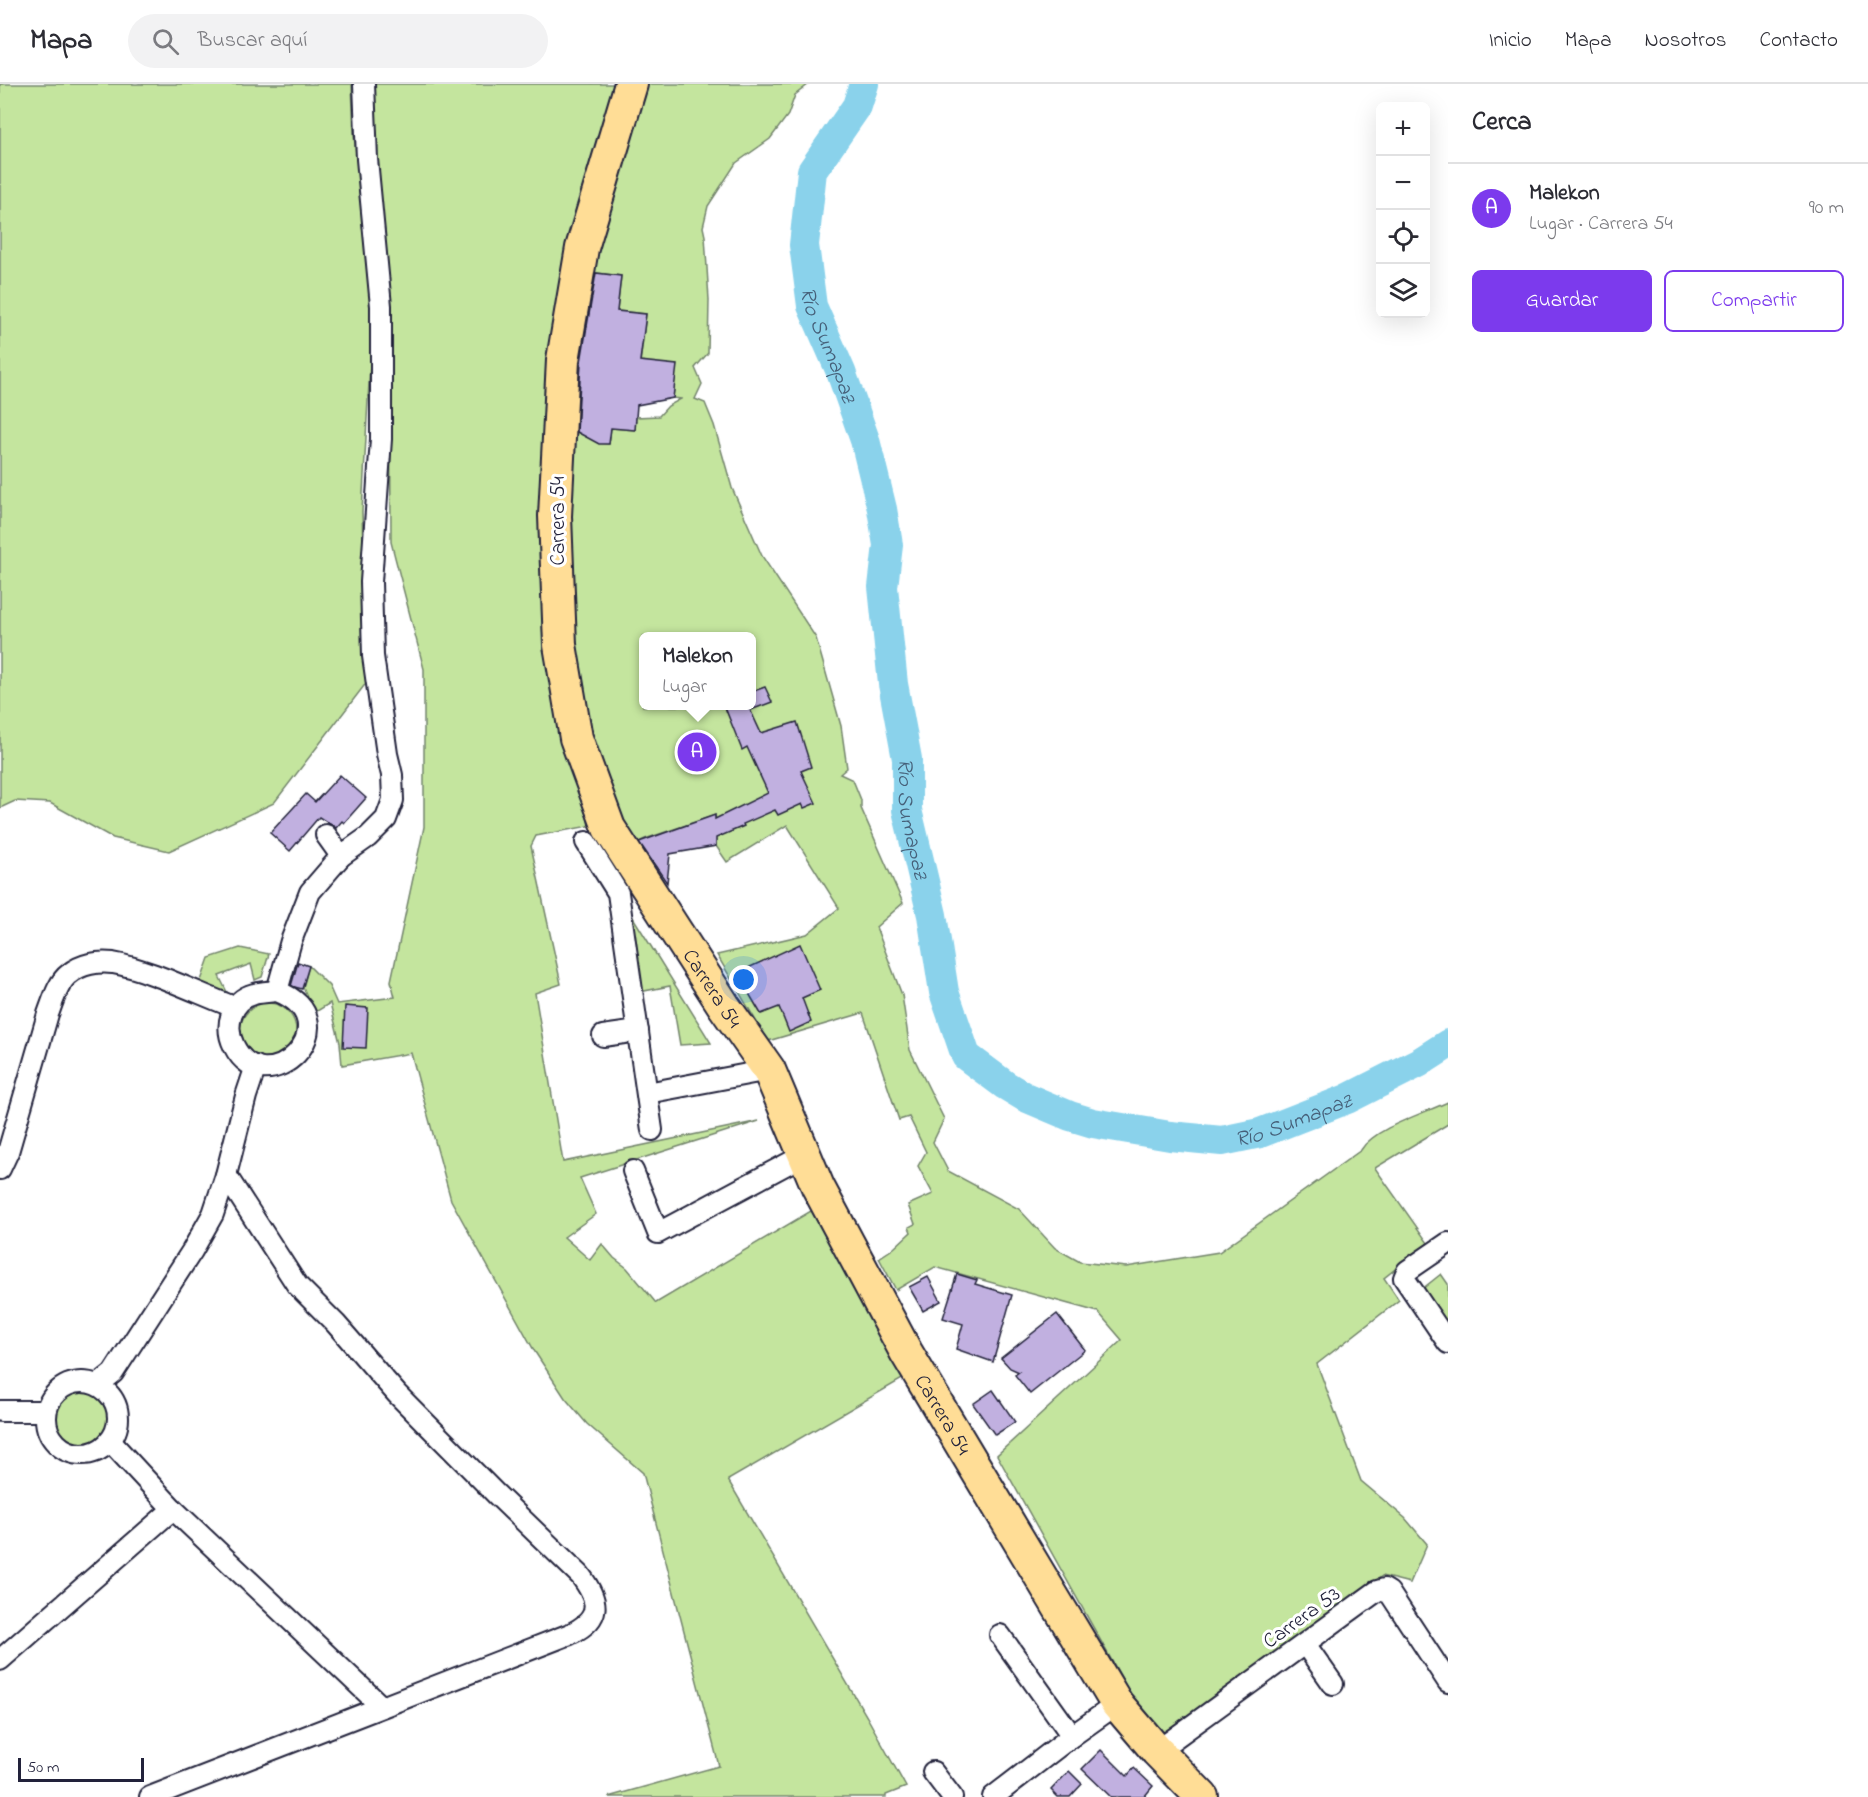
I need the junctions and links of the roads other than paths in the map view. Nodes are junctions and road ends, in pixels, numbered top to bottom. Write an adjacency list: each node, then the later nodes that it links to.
1 (364, 84): 5 (street)
2 (631, 84): 11 (main road, Carrera 54)
3 (326, 835): 5 (street)
4 (585, 842): 8 (street)
5 (341, 856): 6 (street)
6 (277, 991): 7 (street); 10 (street)
7 (234, 1007): 10 (street); 15 (street)
8 (638, 1031): 9 (street); 12 (street)
9 (603, 1036)
10 (256, 1066): 17 (street)
11 (769, 1070): 12 (street); 14 (main road, Carrera 54)
12 (647, 1092): 13 (street)
13 (652, 1130)
14 (804, 1155): 16 (street); 30 (main road, Carrera 54)
15 (0, 1169)
16 (633, 1172)
17 (226, 1175): 20 (street); 31 (street)
18 (1445, 1253): 19 (street)
19 (1448, 1343)
20 (98, 1385): 22 (street); 23 (street)
21 (0, 1411): 22 (street)
22 (46, 1411): 23 (street)
23 (110, 1442): 24 (street)
24 (173, 1509): 27 (street); 31 (street)
25 (1000, 1635): 32 (street)
26 (1305, 1644): 28 (street, Carrera 53); 29 (street); 33 (street, Carrera 53)
27 (0, 1660)
28 (1448, 1682)
29 (1333, 1684)
30 (1117, 1704): 32 (street); 33 (main road, Carrera 54)
31 (381, 1706): 35 (street)
32 (1072, 1736): 37 (street)
33 (1157, 1751): 38 (main road, Carrera 54)
34 (933, 1772): 36 (street)
35 (150, 1797)
36 (952, 1797)
37 (993, 1797)
38 (1202, 1797)

